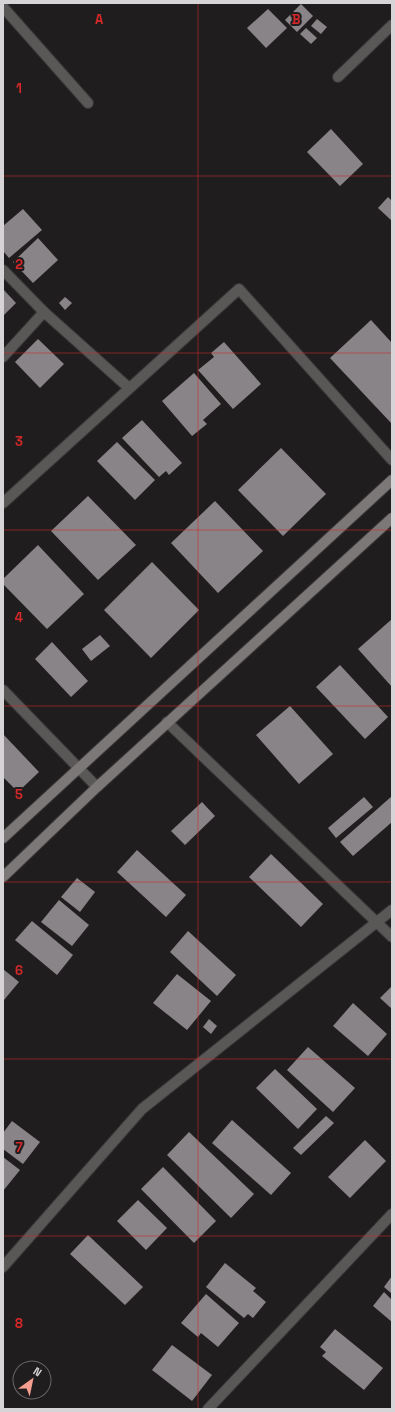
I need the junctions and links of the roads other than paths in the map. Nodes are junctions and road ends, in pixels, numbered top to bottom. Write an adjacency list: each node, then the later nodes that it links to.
1 (3, 7): 4 (street)
2 (392, 25): 3 (street)
3 (338, 77)
4 (88, 103)
5 (3, 270): 6 (street)
6 (44, 312): 7 (street); 8 (street)
7 (3, 357)
8 (129, 388): 9 (street); 11 (street)
9 (392, 460)
10 (392, 480): 15 (street)
11 (3, 503)
12 (392, 518): 14 (street)
13 (3, 690): 15 (street)
14 (168, 722): 16 (street); 20 (street)
15 (78, 768): 16 (street); 17 (street)
16 (97, 786): 18 (street)
17 (3, 838)
18 (3, 877)
19 (392, 910): 20 (street)
20 (377, 922): 21 (street); 23 (street)
21 (392, 937)
22 (392, 1214): 24 (street)
23 (3, 1267)
24 (208, 1409)

